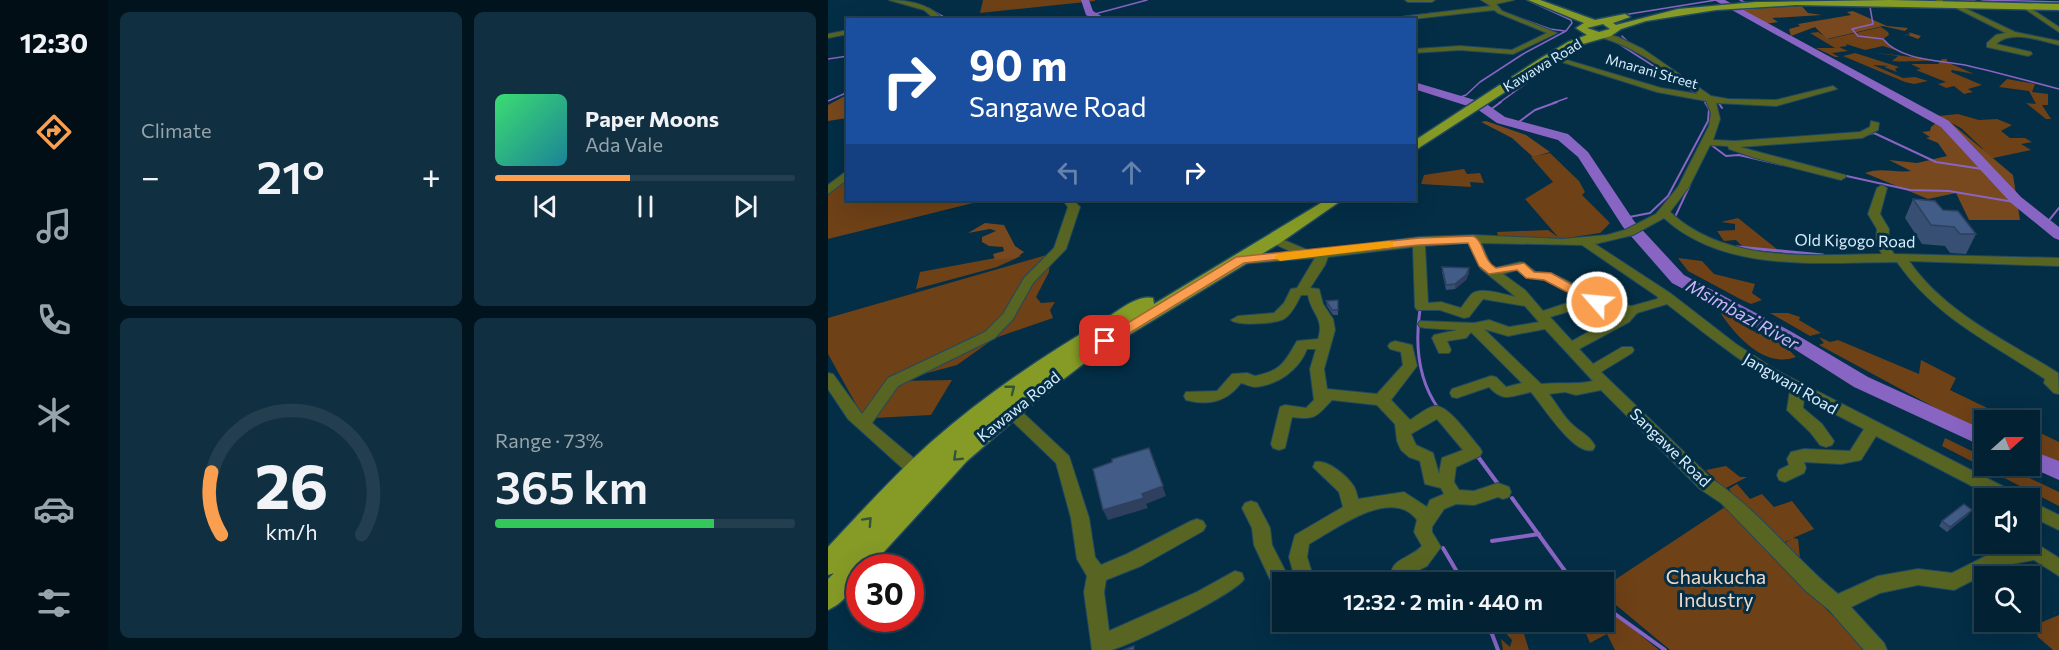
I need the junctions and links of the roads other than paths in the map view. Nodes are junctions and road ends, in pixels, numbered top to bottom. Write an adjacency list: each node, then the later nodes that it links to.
1 (892, 0): 15 (street)
2 (1408, 0): 3 (street)
3 (1432, 0)
4 (1510, 0): 9 (street)
5 (1532, 0): 14 (main road)
6 (1904, 0): 8 (main road)
7 (1735, 1): 10 (main road); 11 (main road)
8 (1939, 1): 12 (main road)
9 (1489, 3): 16 (street); 26 (street)
10 (1718, 3): 17 (main road, Kawawa Road); 21 (main road, Kawawa Road)
11 (1954, 5): 13 (main road); 22 (street)
12 (2059, 5): 13 (main road)
13 (2024, 6): 19 (street)
14 (1574, 17): 17 (main road); 18 (main road)
15 (932, 18)
16 (1389, 18)
17 (1599, 23): 18 (main road, Kawawa Road); 21 (main road)
18 (1582, 28): 23 (main road); 30 (main road, Kawawa Road)
19 (2059, 30)
20 (846, 32): 24 (street)
21 (1617, 33): 23 (main road, Kawawa Road); 31 (street)
22 (2013, 34): 25 (street); 27 (street)
23 (1600, 35): 28 (main road, Kawawa Road)
24 (828, 36)
25 (2059, 43)
26 (1416, 51)
27 (2028, 54)
28 (1550, 57): 30 (main road, Kawawa Road); 31 (street, Mnarani Street)
29 (1833, 88): 31 (street, Mnarani Street)
30 (1483, 96): 33 (main road); 36 (main road)
31 (1711, 99): 34 (street)
32 (1874, 123): 35 (street)
33 (1416, 135)
34 (1707, 142): 35 (street); 44 (street)
35 (1721, 142): 38 (street)
36 (1416, 146)
37 (846, 175): 40 (street)
38 (1841, 177)
39 (1882, 188): 51 (street)
40 (828, 191)
41 (1069, 201): 81 (street)
42 (1313, 201): 87 (main road, Kawawa Road, one-way to 42)
43 (1333, 201): 46 (main road, Kawawa Road)
44 (1662, 211): 48 (street); 51 (street, Old Kigogo Road)
45 (1473, 239): 47 (street); 48 (street); 54 (street, Sangawe Road)
46 (1274, 240): 50 (street); 52 (main road, Kawawa Road)
47 (1419, 241): 49 (street); 58 (street)
48 (1586, 243): 57 (street, Jangwani Road)
49 (1323, 253): 50 (street); 55 (street)
50 (1308, 255): 52 (street)
51 (1896, 258): 53 (street, Old Kigogo Road); 73 (street)
52 (1240, 260): 79 (main road, Kawawa Road)
53 (2058, 263)
54 (1494, 272): 56 (street); 58 (street, Sangawe Road)
55 (1301, 291): 60 (street); 64 (street)
56 (1588, 296): 59 (street); 61 (street)
57 (1665, 296): 59 (street); 74 (street, Jangwani Road)
58 (1529, 303): 61 (street, Sangawe Road)
59 (1632, 310): 66 (street)
60 (1238, 320)
61 (1544, 320): 63 (street); 66 (street, Sangawe Road)
62 (1425, 324): 63 (street)
63 (1471, 327): 67 (street); 72 (street)
64 (1324, 344): 76 (street); 77 (street)
65 (1395, 346): 78 (street)
66 (1571, 348): 69 (street, Sangawe Road)
67 (1444, 350)
68 (1627, 350): 69 (street)
69 (1591, 371): 71 (street, Sangawe Road)
70 (828, 378): 81 (street)
71 (1605, 384): 72 (street); 108 (street, Sangawe Road)
72 (1536, 388): 75 (street); 85 (street)
73 (2059, 388)
74 (1798, 389): 82 (street, Jangwani Road); 83 (street)
75 (1457, 393)
76 (1191, 396)
77 (1322, 399): 78 (street); 84 (street)
78 (1381, 399): 80 (street)
79 (1009, 413): 105 (street); 107 (main road, Kawawa Road, one-way to 107)
80 (1403, 423): 90 (street); 90 (street)
81 (863, 424): 87 (street)
82 (1873, 428): 88 (street); 89 (street, Jangwani Road)
83 (1826, 441)
84 (1279, 444)
85 (1587, 446)
86 (1321, 467): 93 (street)
87 (916, 470): 100 (main road, Kawawa Road, one-way to 87)
88 (1785, 475)
89 (1990, 488)
90 (1450, 490): 91 (street); 95 (street)
91 (1503, 492)
92 (1251, 508): 102 (street)
93 (1353, 510): 95 (street); 103 (street)
94 (2040, 513): 96 (street)
95 (1428, 521): 104 (street)
96 (2059, 523)
97 (1197, 526): 105 (street)
98 (2009, 554): 108 (street)
99 (2040, 554): 101 (street)
100 (828, 564)
101 (2059, 568)
102 (1276, 572)
103 (1303, 572)
104 (1399, 572)
105 (1097, 575): 109 (street)
106 (1234, 579): 109 (street)
107 (828, 598)
108 (1836, 604): 110 (street, Sangawe Road)
109 (1102, 647)
110 (1870, 648)

